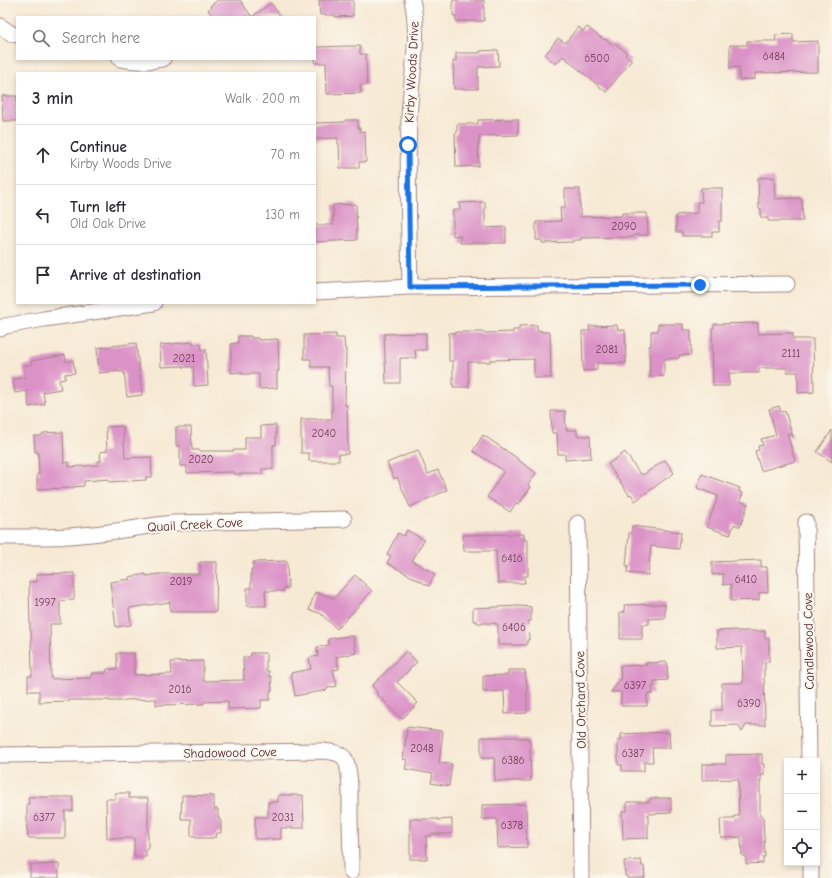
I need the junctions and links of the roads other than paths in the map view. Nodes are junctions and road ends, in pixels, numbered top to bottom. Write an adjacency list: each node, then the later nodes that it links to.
1 (412, 0): 7 (street, Kirby Woods Drive)
2 (0, 26): 3 (street)
3 (16, 35)
4 (126, 60): 5 (street)
5 (156, 60)
6 (787, 284): 7 (street)
7 (410, 287): 8 (street)
8 (316, 292)
9 (147, 304): 10 (street)
10 (0, 328)
11 (344, 519): 14 (street, Quail Creek Cove)
12 (806, 522): 16 (street, Candlewood Cove)
13 (578, 523): 19 (street, Old Orchard Cove)
14 (0, 536)
15 (0, 755): 18 (street, Shadowood Cove)
16 (809, 758)
17 (811, 866): 20 (street)
18 (351, 872)
19 (581, 878)
20 (811, 878)

